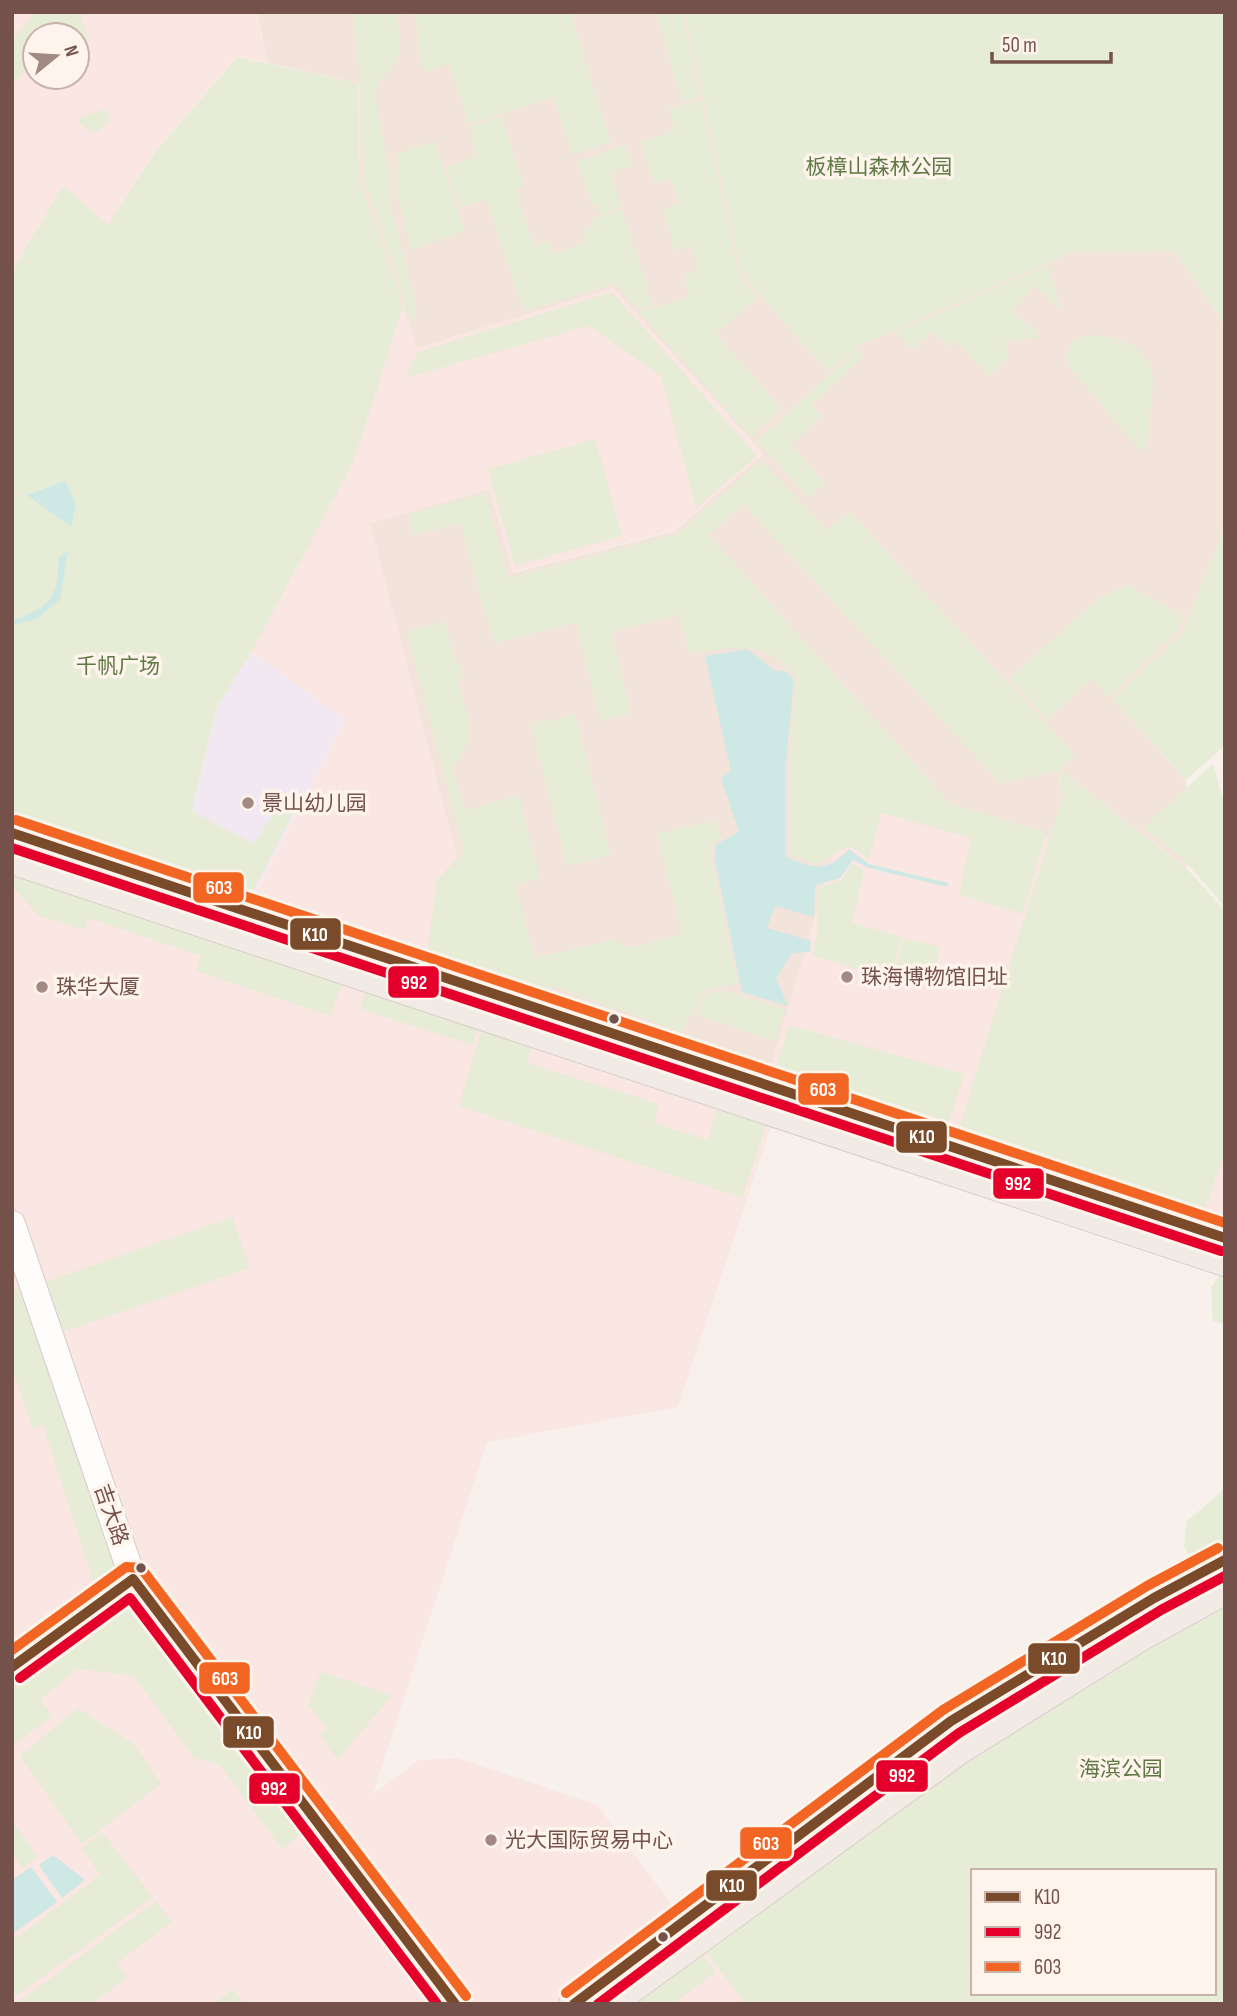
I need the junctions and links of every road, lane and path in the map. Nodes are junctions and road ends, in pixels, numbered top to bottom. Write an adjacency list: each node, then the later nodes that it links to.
1 (12, 834): 6 (main road)
2 (12, 859): 4 (main road)
3 (12, 869): 4 (main road)
4 (49, 871): 7 (main road)
5 (12, 1224): 9 (main road, 吉大路)
6 (1225, 1238)
7 (1225, 1261)
8 (1225, 1560): 13 (main road)
9 (133, 1579): 11 (street); 12 (main road, 吉大路)
10 (1225, 1589): 14 (main road)
11 (12, 1667)
12 (455, 2004)
13 (574, 2004)
14 (609, 2004)

